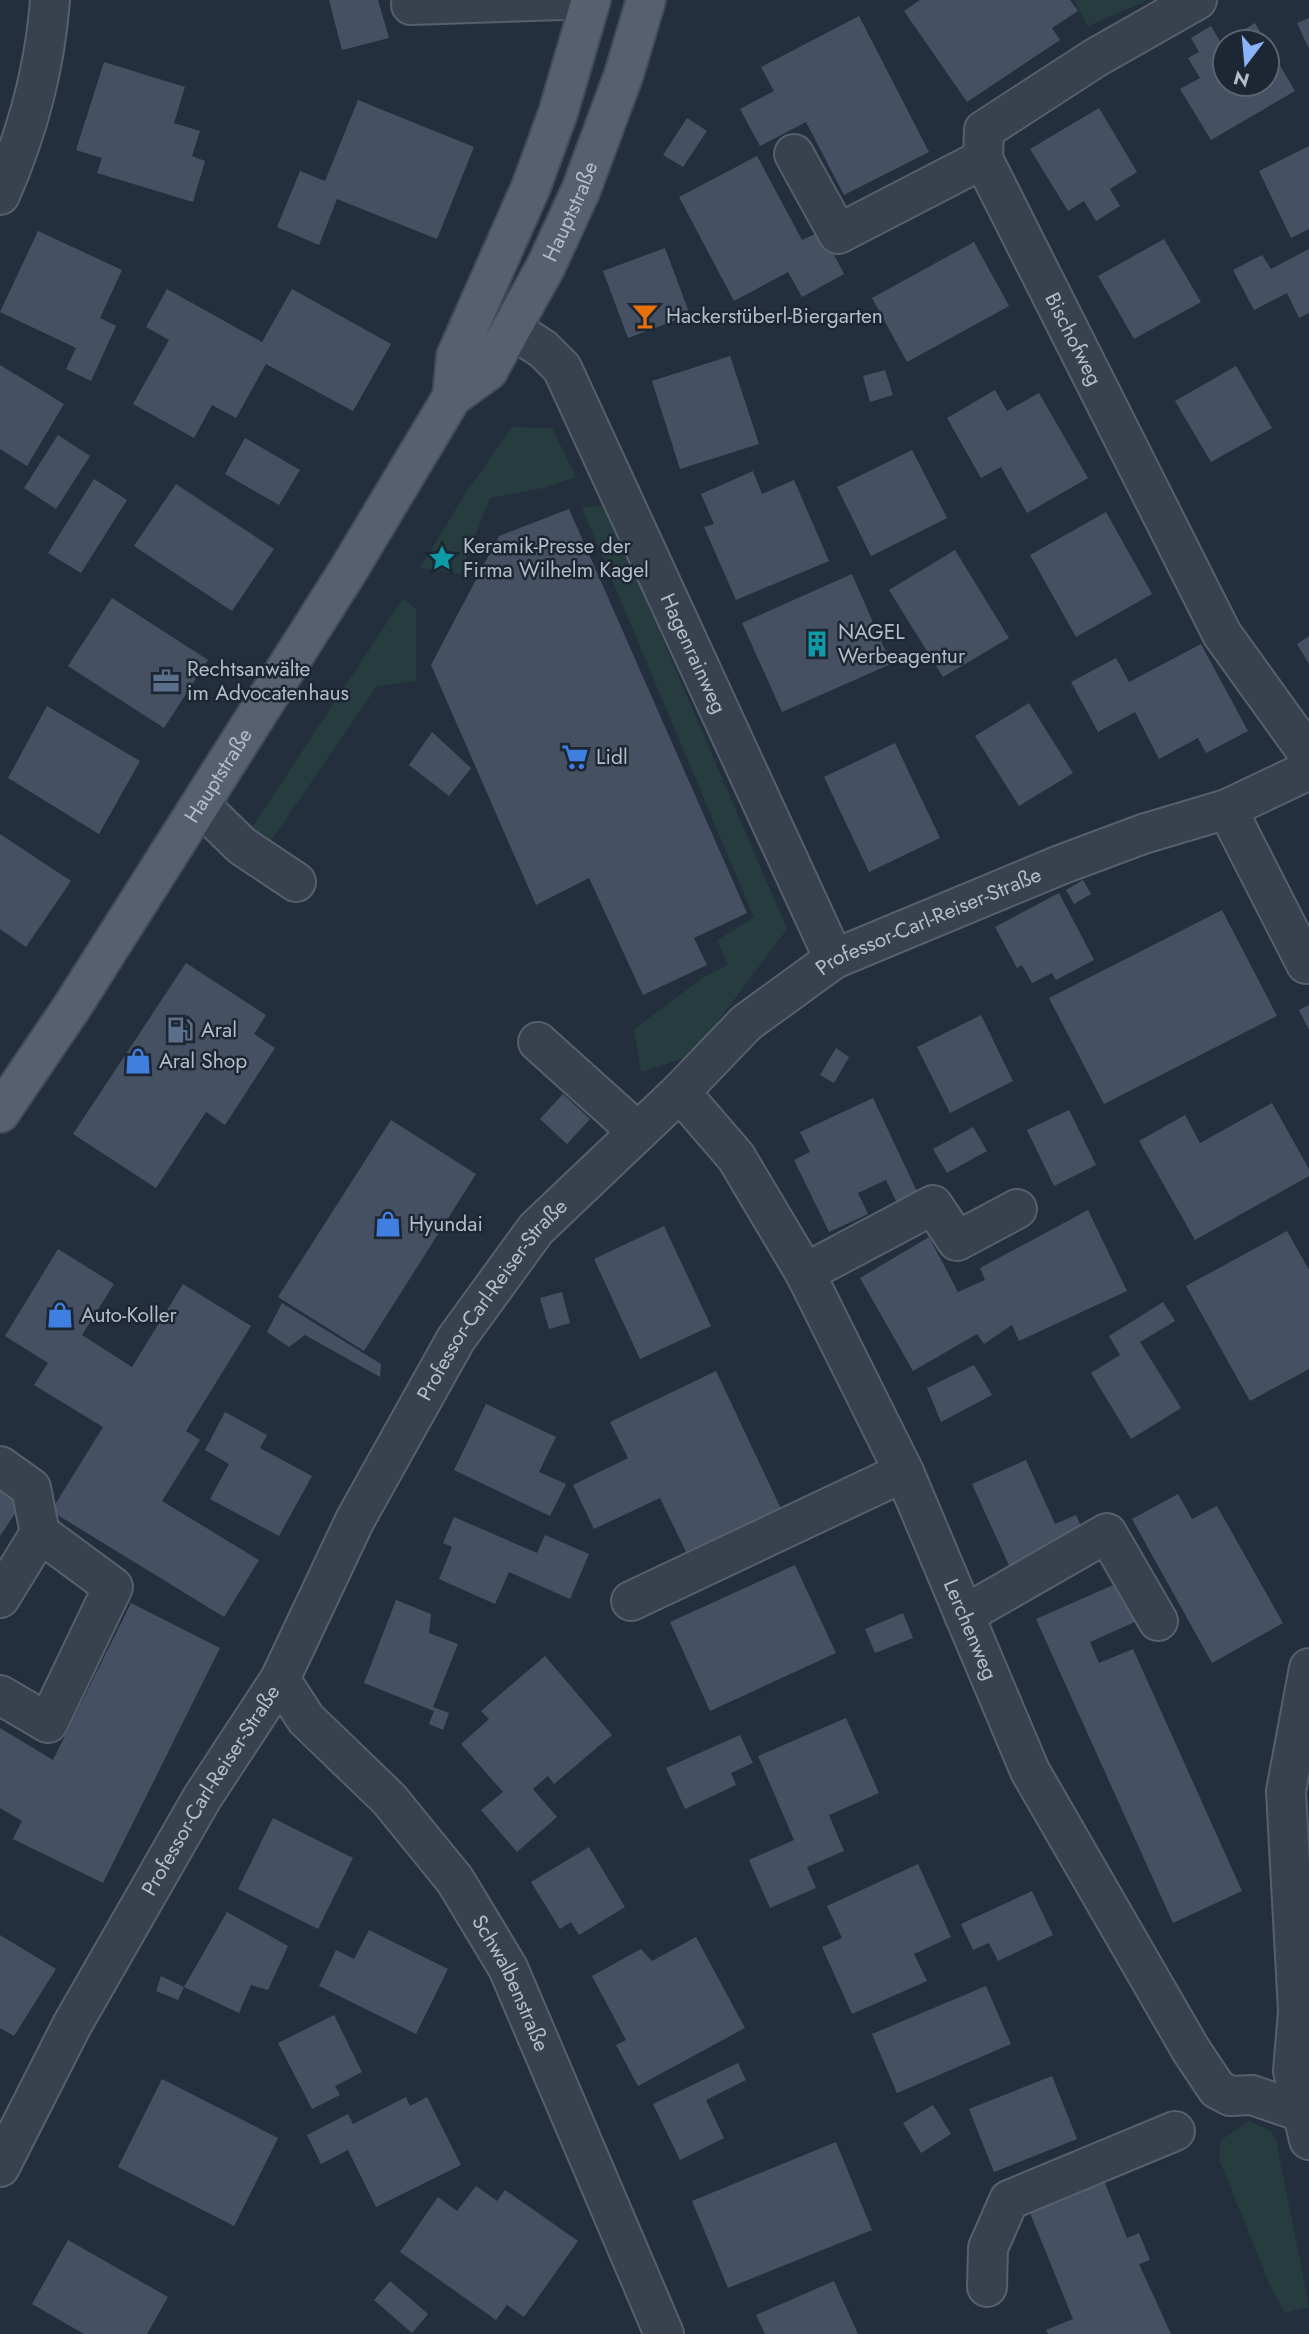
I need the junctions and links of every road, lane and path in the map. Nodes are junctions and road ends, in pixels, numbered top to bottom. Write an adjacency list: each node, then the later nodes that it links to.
1 (50, 0): 9 (street)
2 (563, 0): 6 (street)
3 (592, 0): 11 (main road, Hauptstraße)
4 (646, 0): 10 (main road, Hauptstraße)
5 (1197, 0): 8 (street)
6 (411, 5)
7 (794, 154): 8 (street)
8 (982, 159): 12 (street, Bischofweg)
9 (0, 195)
10 (512, 329): 11 (main road, Hauptstraße); 17 (street, Hagenrainweg)
11 (452, 397): 14 (main road, Hauptstraße)
12 (1309, 755)
13 (1309, 770): 15 (street, Professor-Carl-Reiser-Straße)
14 (200, 805): 16 (street); 21 (main road, Hauptstraße)
15 (1227, 809): 17 (street, Professor-Carl-Reiser-Straße); 18 (street)
16 (296, 882)
17 (834, 959): 20 (street, Professor-Carl-Reiser-Straße)
18 (1307, 964)
19 (538, 1042): 22 (street)
20 (680, 1092): 22 (street, Professor-Carl-Reiser-Straße); 24 (street, Lerchenweg)
21 (0, 1113)
22 (638, 1132): 33 (street, Professor-Carl-Reiser-Straße)
23 (1017, 1209): 24 (street)
24 (805, 1273): 26 (street, Lerchenweg)
25 (0, 1466): 27 (street)
26 (904, 1472): 29 (street); 30 (street, Lerchenweg)
27 (40, 1533): 28 (street); 34 (street)
28 (0, 1598)
29 (631, 1601)
30 (964, 1615): 31 (street); 36 (street, Lerchenweg)
31 (1158, 1621)
32 (1309, 1668): 35 (street)
33 (280, 1679): 38 (street, Professor-Carl-Reiser-Straße); 40 (street, Schwalbenstraße)
34 (0, 1695)
35 (1304, 2008): 36 (street)
36 (1306, 2127)
37 (1175, 2131): 39 (street)
38 (0, 2167)
39 (987, 2287)
40 (652, 2328)

